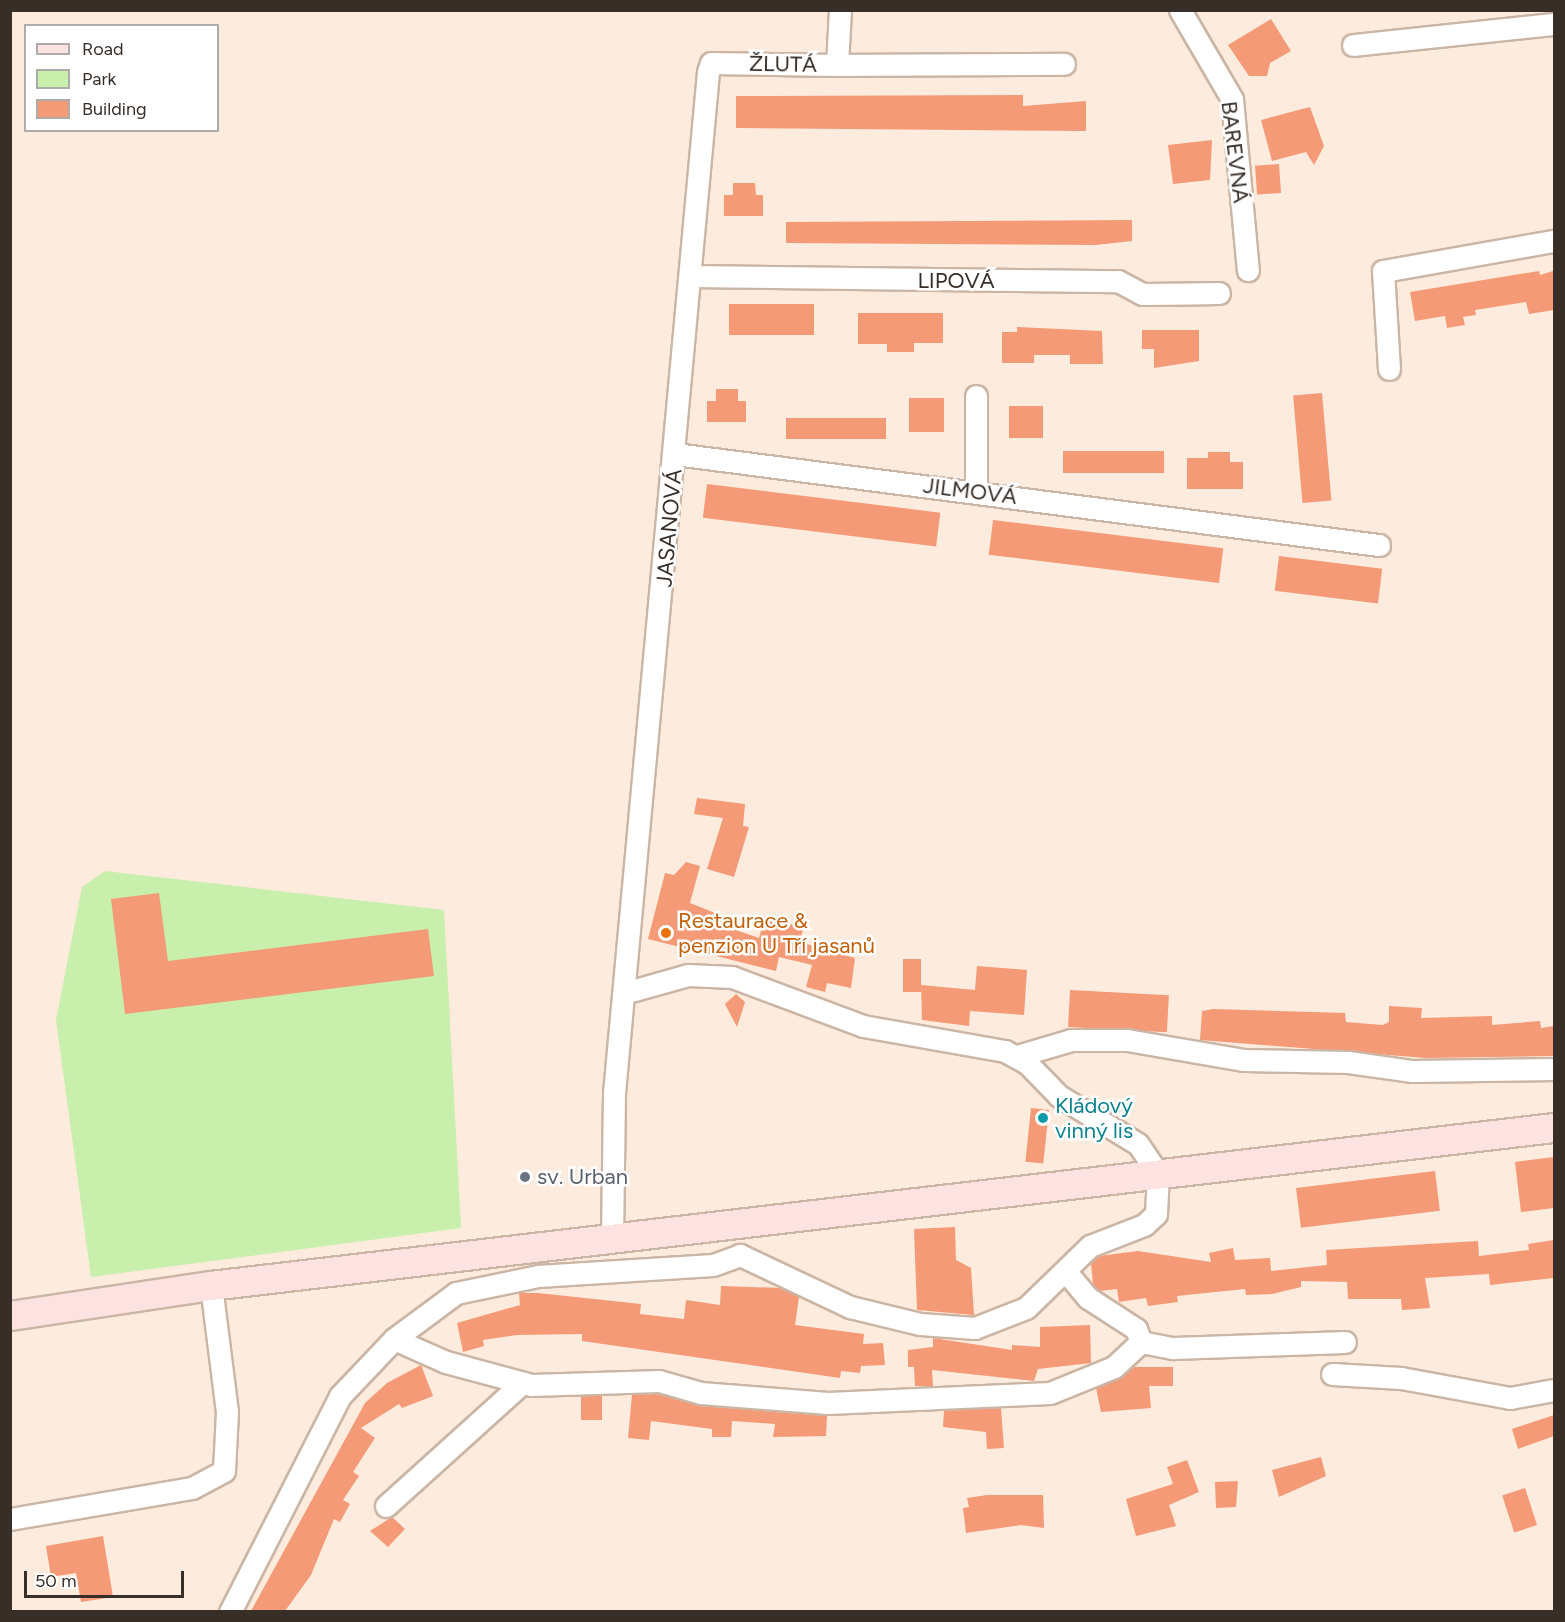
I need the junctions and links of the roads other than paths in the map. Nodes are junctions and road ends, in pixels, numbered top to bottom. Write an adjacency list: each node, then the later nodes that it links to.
1 (840, 10): 7 (street, ŽLUTÁ)
2 (1180, 10): 9 (street, BAREVNÁ)
3 (1554, 24): 4 (street)
4 (1353, 45)
5 (711, 63): 7 (street, ŽLUTÁ); 10 (street, JASANOVÁ)
6 (1064, 64): 7 (street)
7 (837, 65)
8 (1554, 242): 12 (street)
9 (1248, 270)
10 (690, 276): 11 (street, LIPOVÁ); 14 (street, JASANOVÁ)
11 (1219, 293)
12 (1389, 369)
13 (976, 396): 15 (street)
14 (675, 454): 15 (street, JILMOVÁ); 17 (street, JASANOVÁ)
15 (976, 492): 16 (street, JILMOVÁ)
16 (1379, 545)
17 (624, 993): 18 (street); 23 (street, JASANOVÁ)
18 (1017, 1056): 19 (street); 21 (street)
19 (1554, 1069)
20 (1554, 1128): 21 (main road)
21 (1158, 1174): 22 (main road); 25 (street)
22 (743, 1223): 23 (main road); 24 (street)
23 (612, 1238): 26 (main road)
24 (740, 1255): 25 (street); 28 (street)
25 (1065, 1271): 29 (street)
26 (211, 1286): 27 (main road); 35 (street)
27 (10, 1316)
28 (394, 1339): 32 (street); 36 (street)
29 (1140, 1342): 30 (street); 32 (street)
30 (1345, 1342)
31 (1332, 1374): 33 (street)
32 (522, 1383): 34 (street)
33 (1554, 1390)
34 (386, 1506)
35 (10, 1519)
36 (230, 1611)

